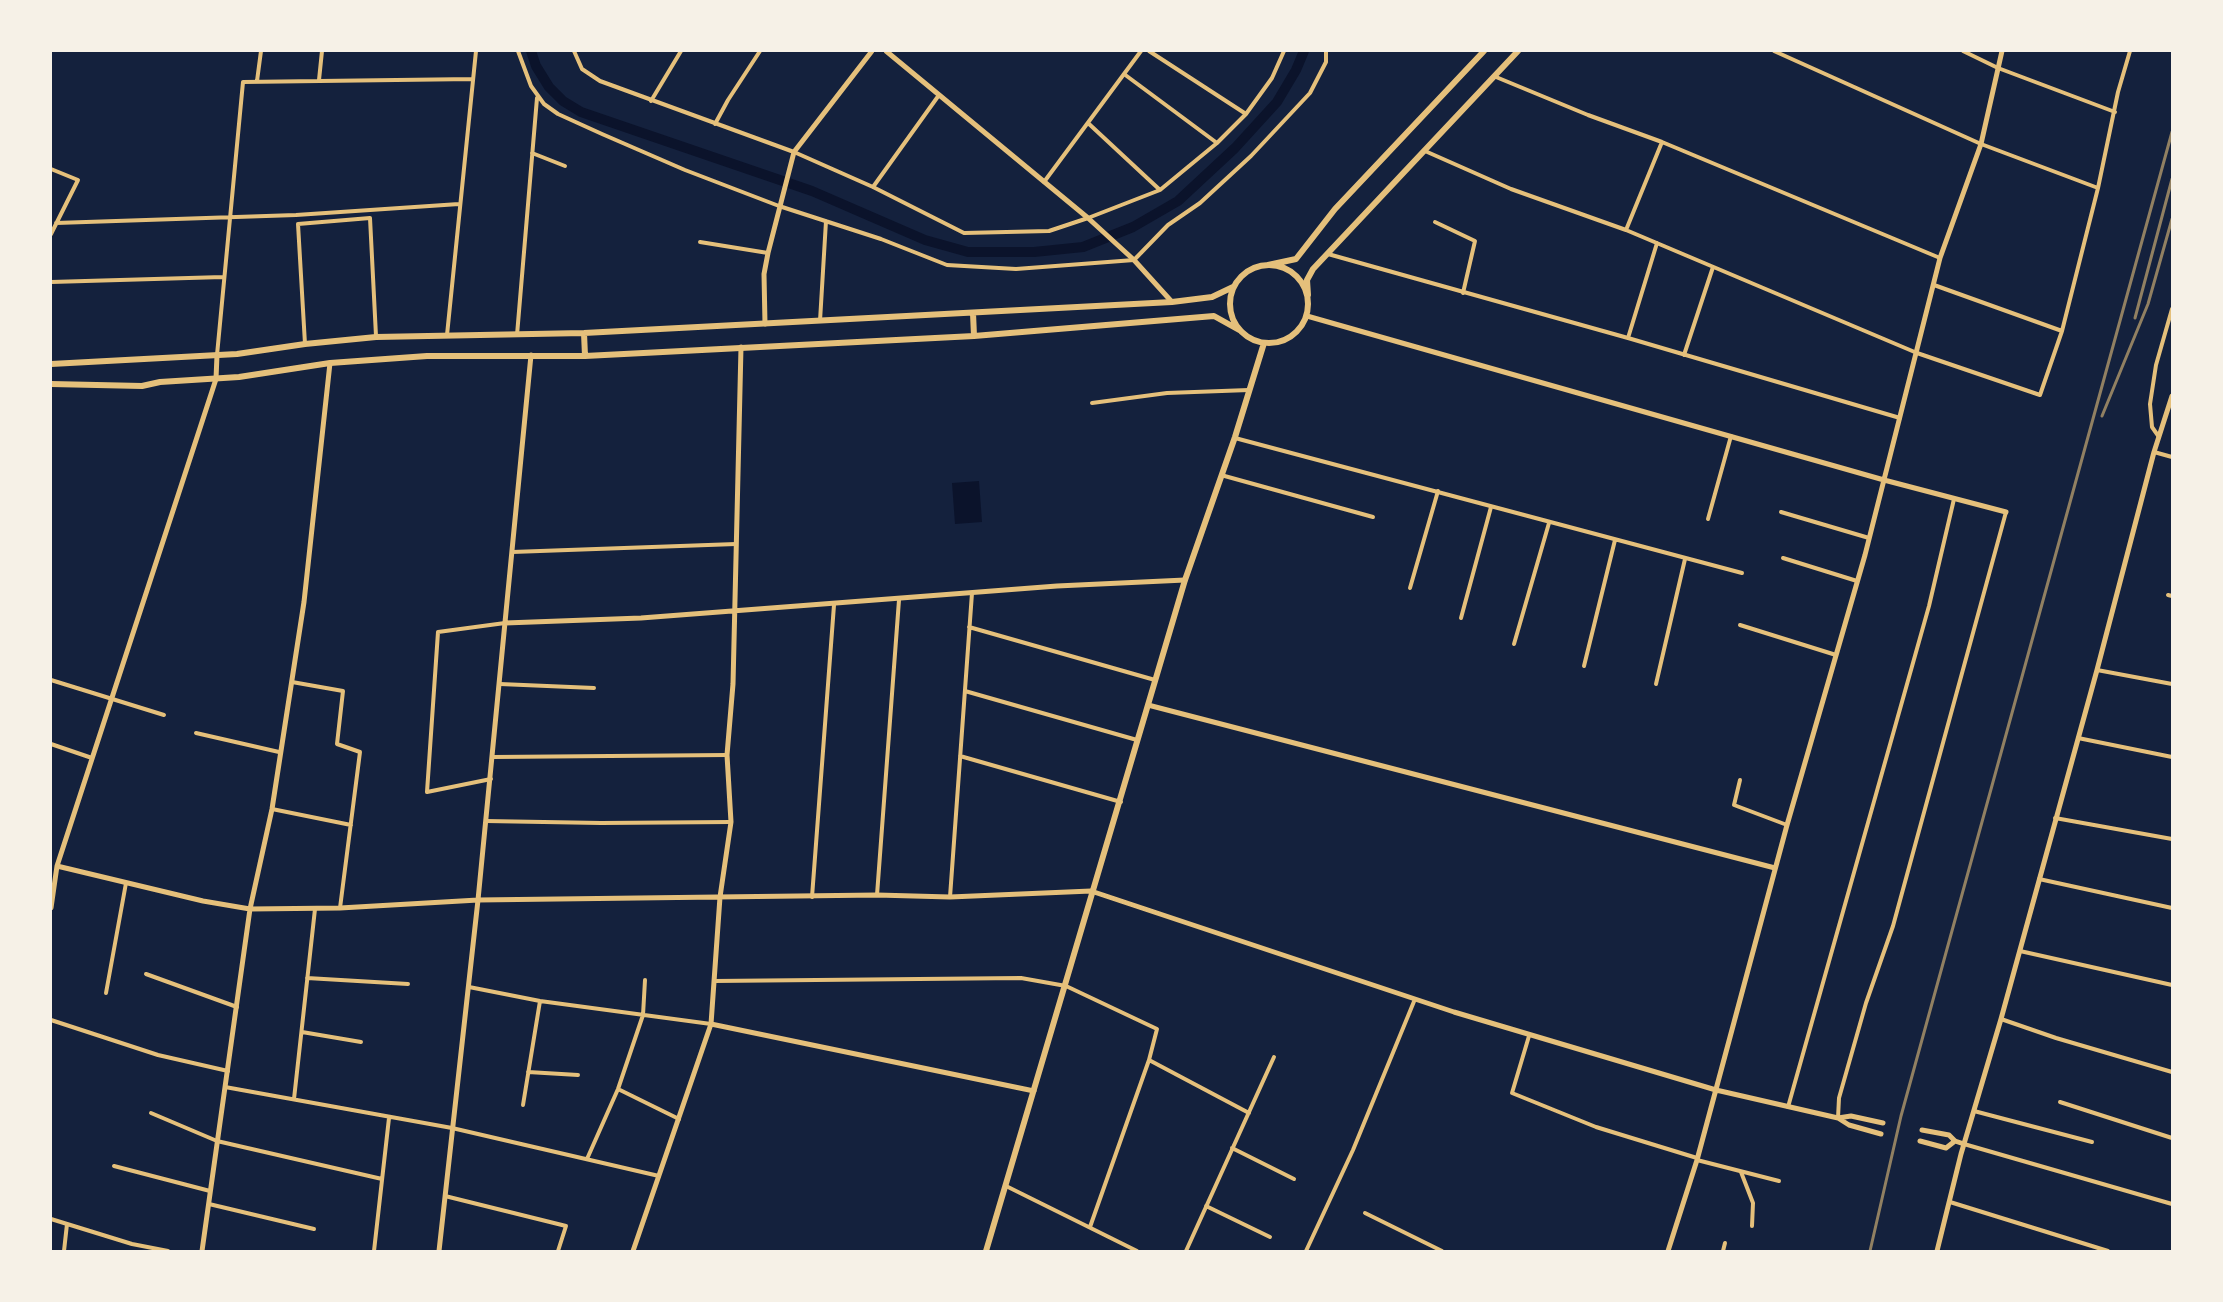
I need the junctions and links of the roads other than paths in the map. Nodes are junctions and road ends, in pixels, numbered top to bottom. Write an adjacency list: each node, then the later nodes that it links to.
1 (261, 51): 25 (street)
2 (322, 51): 24 (street)
3 (476, 51): 23 (street)
4 (518, 51): 27 (street)
5 (574, 51): 28 (street)
6 (681, 51): 28 (street)
7 (760, 51): 32 (street)
8 (872, 51): 37 (street)
9 (886, 51): 26 (street)
10 (1141, 51): 21 (street)
11 (1149, 51): 30 (street)
12 (1284, 51): 30 (street)
13 (1326, 51): 59 (street)
14 (1484, 51): 60 (main road)
15 (1518, 51): 22 (main road)
16 (1774, 51): 35 (street)
17 (1963, 51): 20 (street)
18 (2002, 51): 20 (street)
19 (2130, 51): 29 (street)
20 (1998, 68): 29 (street); 35 (street)
21 (1124, 74): 31 (street); 34 (street)
22 (1496, 77): 33 (street); 36 (main road)
23 (473, 79): 24 (street); 45 (street)
24 (319, 80): 25 (street)
25 (257, 81): 47 (street)
26 (939, 95): 41 (street); 42 (street)
27 (537, 97): 38 (street); 46 (street)
28 (651, 101): 32 (street)
29 (2115, 112): 43 (street)
30 (1246, 114): 34 (street)
31 (1088, 122): 41 (street); 44 (street)
32 (715, 124): 37 (street)
33 (1662, 142): 52 (street); 58 (street)
34 (1217, 143): 44 (street)
35 (1981, 144): 43 (street); 58 (street)
36 (1424, 150): 52 (street); 57 (main road)
37 (794, 152): 42 (street); 46 (street)
38 (532, 153): 39 (street); 77 (street)
39 (565, 166)
40 (51, 169): 51 (street)
41 (1044, 182): 48 (street)
42 (873, 188): 48 (street)
43 (2098, 188): 75 (street)
44 (1160, 190): 48 (street)
45 (459, 204): 47 (street); 78 (street)
46 (779, 206): 49 (street); 56 (street)
47 (229, 216): 51 (street); 62 (street)
48 (1088, 218): 59 (street)
49 (826, 221): 59 (street); 72 (street)
50 (1435, 222): 66 (street)
51 (56, 223): 53 (street)
52 (1626, 230): 55 (street)
53 (51, 234)
54 (700, 242): 56 (street)
55 (1657, 243): 61 (street); 81 (street)
56 (768, 253): 73 (street)
57 (1328, 254): 66 (street); 67 (main road)
58 (1940, 258): 64 (street)
59 (1134, 260): 68 (street)
60 (1268, 264): 65 (main road); 67 (main road)
61 (1713, 267): 85 (street); 88 (street)
62 (224, 277): 63 (street); 86 (street)
63 (51, 282)
64 (1934, 285): 75 (street); 85 (street)
65 (1233, 287): 68 (main road); 74 (main road)
66 (1464, 293): 81 (street)
67 (1308, 295): 71 (main road)
68 (1172, 302): 70 (main road)
69 (2172, 309): 100 (street)
70 (973, 313): 72 (main road); 79 (main road)
71 (1307, 316): 82 (main road); 98 (street)
72 (820, 321): 73 (main road)
73 (765, 324): 76 (main road)
74 (1241, 331): 79 (main road); 82 (main road)
75 (2062, 331): 85 (street)
76 (584, 333): 77 (main road); 89 (main road)
77 (517, 335): 78 (main road)
78 (447, 336): 80 (main road)
79 (975, 336): 84 (main road)
80 (376, 337): 83 (main road); 83 (street)
81 (1628, 338): 88 (street)
82 (1264, 343): 94 (main road)
83 (305, 344): 86 (main road)
84 (741, 347): 89 (main road); 115 (street)
85 (1917, 353): 97 (street)
86 (217, 355): 91 (main road); 92 (street)
87 (531, 355): 89 (main road); 90 (main road); 116 (street)
88 (1684, 355): 97 (street)
89 (585, 356)
90 (330, 363): 92 (main road); 137 (street)
91 (51, 364)
92 (216, 379): 93 (main road); 143 (street)
93 (51, 384)
94 (1249, 390): 96 (street); 99 (main road)
95 (2172, 396): 100 (street)
96 (1092, 403)
97 (1900, 418): 104 (street)
98 (1731, 435): 104 (street); 111 (street)
99 (1235, 437): 103 (main road); 105 (street)
100 (2159, 437): 101 (street)
101 (2154, 452): 102 (street); 134 (street)
102 (2172, 457)
103 (1221, 475): 110 (street); 120 (main road)
104 (1884, 480): 106 (street); 113 (street)
105 (1438, 491): 107 (street); 122 (street)
106 (1954, 499): 109 (street); 214 (street)
107 (1491, 507): 112 (street); 127 (street)
108 (1781, 512): 113 (street)
109 (2006, 512): 219 (street)
110 (1373, 517)
111 (1708, 519)
112 (1549, 523): 114 (street); 131 (street)
113 (1869, 538): 121 (street)
114 (1615, 540): 118 (street); 133 (street)
115 (737, 544): 116 (street); 126 (street)
116 (512, 552): 128 (street)
117 (1783, 558): 121 (street)
118 (1685, 559): 119 (street); 139 (street)
119 (1742, 573)
120 (1185, 580): 123 (street); 136 (main road)
121 (1857, 580): 132 (street)
122 (1410, 588)
123 (972, 594): 124 (street); 130 (street)
124 (899, 600): 125 (street); 171 (street)
125 (834, 605): 126 (street); 173 (street)
126 (734, 612): 128 (street); 151 (street)
127 (1461, 618)
128 (505, 623): 138 (street); 156 (street)
129 (1740, 625): 132 (street)
130 (969, 627): 136 (street); 142 (street)
131 (1514, 644)
132 (1836, 655): 164 (street)
133 (1584, 666)
134 (2097, 670): 140 (street); 147 (street)
135 (51, 680): 143 (street)
136 (1155, 680): 144 (main road)
137 (292, 682): 150 (street); 163 (street)
138 (500, 684): 141 (street); 153 (street)
139 (1656, 684)
140 (2172, 684)
141 (594, 688)
142 (965, 691): 148 (street); 152 (street)
143 (112, 700): 145 (street); 155 (street)
144 (1148, 705): 148 (main road); 167 (street)
145 (164, 715)
146 (196, 733): 150 (street)
147 (2078, 738): 154 (street); 160 (street)
148 (1138, 741): 158 (main road)
149 (51, 744): 155 (street)
150 (279, 752): 159 (street)
151 (727, 755): 153 (street); 162 (street)
152 (960, 756): 158 (street); 174 (street)
153 (493, 757): 156 (street)
154 (2172, 757)
155 (93, 758): 166 (street)
156 (490, 779): 161 (street)
157 (1740, 780): 164 (street)
158 (1121, 802): 170 (main road)
159 (272, 809): 163 (street); 180 (street)
160 (2055, 818): 165 (street); 168 (street)
161 (486, 820): 162 (street); 175 (street)
162 (731, 822): 172 (street)
163 (351, 825): 178 (street)
164 (1787, 825): 167 (street)
165 (2172, 839)
166 (57, 866): 169 (street); 177 (street)
167 (1775, 868): 209 (street)
168 (2039, 879): 179 (street); 181 (street)
169 (126, 883): 180 (street); 190 (street)
170 (1091, 891): 174 (street); 188 (main road); 191 (street)
171 (877, 896): 173 (street); 174 (street)
172 (720, 897): 173 (street); 175 (street); 185 (street)
173 (812, 897)
174 (950, 897)
175 (478, 900): 178 (street); 189 (street)
176 (315, 907): 178 (street); 180 (street); 183 (street)
177 (51, 908)
178 (340, 908)
179 (2172, 908)
180 (250, 909): 193 (street)
181 (2020, 951): 187 (street); 195 (street)
182 (146, 975): 193 (street)
183 (308, 978): 186 (street); 198 (street)
184 (645, 980): 194 (street)
185 (713, 981): 188 (street); 197 (street)
186 (408, 984)
187 (2172, 985)
188 (1066, 986): 202 (street); 210 (main road)
189 (469, 987): 192 (street); 222 (street)
190 (106, 993)
191 (1415, 999): 199 (street); 267 (street)
192 (540, 1001): 194 (street); 204 (street)
193 (237, 1007): 203 (street)
194 (643, 1015): 197 (street); 208 (street)
195 (2001, 1019): 205 (street); 215 (street)
196 (51, 1020): 203 (street)
197 (711, 1024): 210 (street); 220 (street)
198 (302, 1032): 200 (street); 211 (street)
199 (1529, 1036): 209 (street); 233 (street)
200 (361, 1042)
201 (1274, 1057): 217 (street)
202 (1149, 1060): 217 (street); 251 (street)
203 (228, 1071): 207 (street)
204 (528, 1072): 206 (street); 213 (street)
205 (2172, 1072)
206 (578, 1076)
207 (225, 1087): 211 (street); 226 (street)
208 (618, 1089): 220 (street); 232 (street)
209 (1716, 1090): 214 (street); 233 (street)
210 (1034, 1091): 240 (main road)
211 (294, 1099): 218 (street)
212 (2060, 1102): 225 (street)
213 (523, 1105)
214 (1788, 1107): 219 (street)
215 (1973, 1111): 229 (street); 230 (street)
216 (150, 1113): 226 (street)
217 (1249, 1113): 231 (street)
218 (389, 1118): 222 (street); 237 (street)
219 (1838, 1118): 221 (street); 224 (street)
220 (679, 1119): 236 (street)
221 (1883, 1123)
222 (453, 1128): 232 (street); 242 (street)
223 (1922, 1130): 228 (street)
224 (1881, 1134)
225 (2172, 1138)
226 (217, 1141): 237 (street); 241 (street)
227 (1920, 1141): 228 (street)
228 (1955, 1141): 230 (street)
229 (2092, 1142)
230 (1964, 1144): 243 (street); 245 (street)
231 (1232, 1148): 238 (street); 246 (street)
232 (587, 1159): 236 (street)
233 (1697, 1159): 235 (street); 269 (street)
234 (114, 1166): 241 (street)
235 (1741, 1171): 239 (street); 250 (street)
236 (659, 1176): 263 (street)
237 (382, 1179): 260 (street)
238 (1294, 1179)
239 (1779, 1181)
240 (1005, 1186): 251 (street); 264 (main road)
241 (211, 1191): 244 (street)
242 (445, 1196): 261 (street); 262 (street)
243 (1950, 1202): 271 (street); 272 (street)
244 (208, 1204): 252 (street); 259 (street)
245 (2172, 1204)
246 (1206, 1206): 253 (street); 266 (street)
247 (1365, 1213): 268 (street)
248 (51, 1219): 249 (street)
249 (67, 1224): 255 (street); 256 (street)
250 (1752, 1226)
251 (1090, 1227): 265 (street)
252 (314, 1229)
253 (1270, 1237)
254 (1725, 1243): 270 (street)
255 (132, 1245): 257 (street); 258 (street)
256 (64, 1251)
257 (131, 1251)
258 (168, 1251)
259 (202, 1251)
260 (374, 1251)
261 (439, 1251)
262 (558, 1251)
263 (633, 1251)
264 (986, 1251)
265 (1137, 1251)
266 (1186, 1251)
267 (1306, 1251)
268 (1442, 1251)
269 (1668, 1251)
270 (1722, 1251)
271 (1937, 1251)
272 (2108, 1251)

